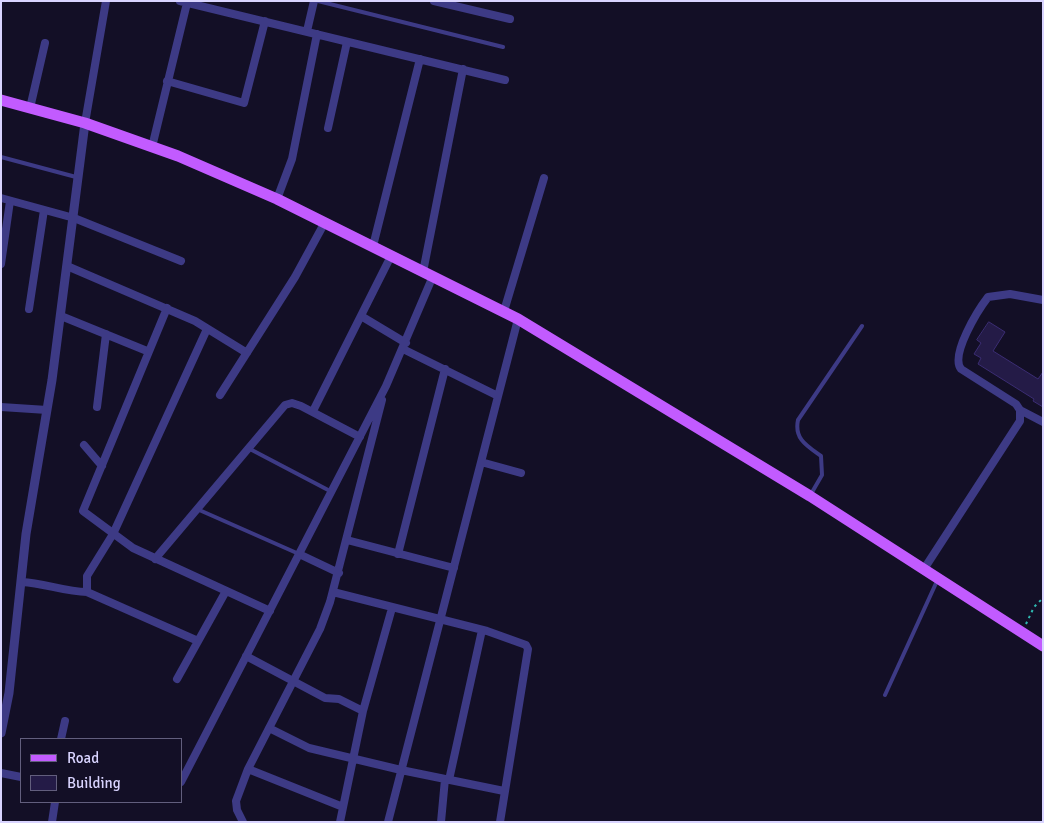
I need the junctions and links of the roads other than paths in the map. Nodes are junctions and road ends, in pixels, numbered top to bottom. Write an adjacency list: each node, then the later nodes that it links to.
1 (106, 1): 19 (street)
2 (314, 1): 8 (street)
3 (318, 1): 12 (lane)
4 (434, 1): 6 (street)
5 (183, 2): 7 (street); 16 (street)
6 (510, 19)
7 (264, 21): 8 (street); 16 (street)
8 (307, 31): 9 (street)
9 (317, 34): 11 (street); 26 (street)
10 (45, 42): 18 (street)
11 (347, 42): 13 (street); 20 (street)
12 (503, 47)
13 (420, 59): 14 (street); 31 (street)
14 (463, 70): 15 (street); 36 (street)
15 (505, 80)
16 (167, 81): 21 (street)
17 (1, 100): 18 (main road)
18 (30, 108): 19 (main road)
19 (85, 123): 21 (main road); 23 (street)
20 (328, 128)
21 (152, 147): 26 (main road)
22 (1, 157): 23 (lane)
23 (78, 178): 29 (street)
24 (544, 178): 40 (street)
25 (1, 198): 27 (street)
26 (277, 199): 30 (main road)
27 (10, 201): 28 (street); 34 (street)
28 (44, 210): 29 (street); 39 (street)
29 (74, 218): 33 (street); 35 (street)
30 (324, 222): 31 (main road); 49 (street)
31 (373, 246): 32 (main road)
32 (391, 256): 36 (main road); 42 (street)
33 (181, 261)
34 (1, 264)
35 (67, 266): 38 (street); 41 (street)
36 (428, 274): 40 (main road); 47 (street)
37 (1043, 300): 57 (street)
38 (167, 308): 45 (street); 48 (street)
39 (29, 309)
40 (504, 311): 43 (main road)
41 (61, 316): 46 (street); 56 (street)
42 (361, 316): 47 (street); 58 (street)
43 (518, 319): 53 (street); 67 (main road)
44 (862, 326): 67 (lane)
45 (207, 329): 49 (street); 69 (street)
46 (106, 334): 48 (street); 55 (street)
47 (404, 346): 50 (street); 51 (street)
48 (147, 351): 64 (street)
49 (246, 353): 52 (street)
50 (445, 369): 53 (street); 72 (street)
51 (386, 386): 60 (street); 70 (street)
52 (220, 395)
53 (498, 396): 63 (street)
54 (1, 407): 56 (street)
55 (97, 407)
56 (47, 410): 78 (street)
57 (1020, 410): 59 (street); 75 (street)
58 (313, 411): 60 (street); 62 (street)
59 (1043, 422)
60 (360, 437): 66 (street)
61 (84, 445): 64 (street)
62 (248, 448): 66 (lane); 68 (street)
63 (481, 462): 65 (street); 74 (street)
64 (102, 466): 69 (street)
65 (521, 473)
66 (331, 492): 71 (street)
67 (810, 496): 75 (main road)
68 (197, 509): 71 (lane); 73 (street)
69 (113, 534): 73 (street); 80 (street)
70 (347, 540): 72 (street); 76 (street)
71 (299, 554): 76 (street); 83 (street)
72 (398, 554): 74 (street)
73 (155, 559): 79 (street)
74 (454, 568): 84 (street)
75 (924, 569): 77 (main road)
76 (339, 572): 81 (street)
77 (938, 578): 87 (main road); 91 (lane)
78 (22, 582): 80 (street); 95 (street)
79 (226, 591): 83 (street); 86 (street)
80 (87, 592): 86 (street)
81 (333, 592): 82 (street); 90 (street)
82 (392, 608): 84 (street); 92 (street)
83 (270, 611): 88 (street)
84 (440, 620): 85 (street); 99 (street)
85 (482, 630): 103 (street); 104 (street)
86 (198, 641): 89 (street)
87 (1043, 646)
88 (246, 656): 90 (street); 102 (street)
89 (177, 679)
90 (294, 681): 92 (street); 94 (street)
91 (885, 695)
92 (363, 711): 97 (street)
93 (65, 721): 96 (street)
94 (269, 728): 97 (street); 98 (street)
95 (1, 733)
96 (61, 738)
97 (352, 759): 99 (street); 106 (street)
98 (248, 769): 106 (street); 108 (street)
99 (401, 770): 103 (street); 110 (street)
100 (1, 773): 101 (street)
101 (20, 776)
102 (182, 780)
103 (447, 780): 104 (street); 111 (street)
104 (504, 791): 112 (street)
105 (55, 803): 107 (street)
106 (342, 808): 109 (street)
107 (52, 822)
108 (243, 822)
109 (340, 822)
110 (388, 822)
111 (441, 822)
112 (500, 822)

